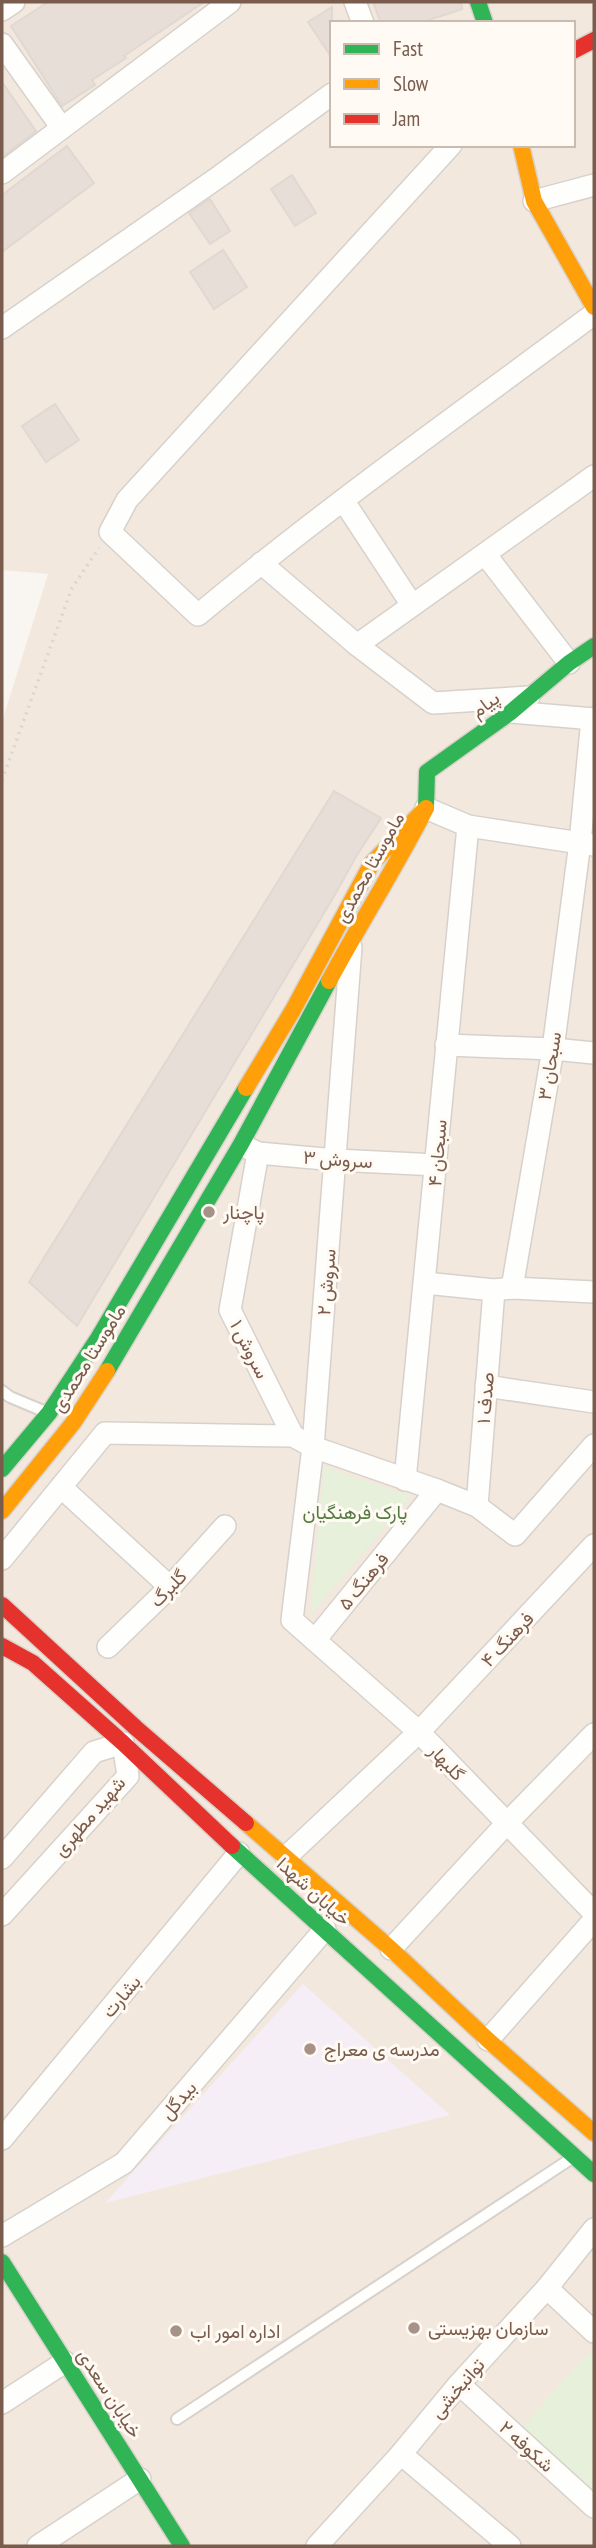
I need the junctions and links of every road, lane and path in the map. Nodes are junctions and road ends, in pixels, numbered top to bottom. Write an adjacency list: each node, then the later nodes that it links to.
1 (15, 2): 5 (street)
2 (230, 2): 12 (street)
3 (355, 2): 6 (street)
4 (478, 2): 7 (main road)
5 (2, 10)
6 (362, 21)
7 (484, 21)
8 (594, 40): 10 (main road)
9 (2, 44): 12 (street)
10 (575, 50)
11 (330, 95): 20 (street)
12 (62, 128): 15 (street)
13 (449, 147): 23 (street)
14 (521, 147): 17 (main road)
15 (2, 173)
16 (594, 185): 17 (street)
17 (534, 201): 18 (main road)
18 (594, 307)
19 (594, 314): 22 (street)
20 (2, 328)
21 (594, 476): 24 (street)
22 (342, 500): 25 (street); 26 (street)
23 (110, 532): 25 (street); 33 (path)
24 (485, 554): 26 (street); 29 (street)
25 (261, 563): 27 (street)
26 (412, 605): 27 (street)
27 (357, 645): 30 (street)
28 (594, 646): 29 (main road, پیام)
29 (569, 663): 30 (main road, پیام)
30 (529, 697): 31 (main road, پیام)
31 (511, 712): 32 (street); 34 (main road, پیام)
32 (593, 719): 36 (street, سبحان ۳)
33 (2, 780)
34 (426, 808): 35 (street); 37 (main road, ماموستا محمدی); 50 (main road, ماموستا محمدی)
35 (468, 826): 36 (street); 38 (street, سبحان ۴)
36 (587, 844): 39 (street, سبحان ۳)
37 (351, 943): 41 (main road, ماموستا محمدی); 42 (street, سروش ۲)
38 (446, 1045): 39 (street); 43 (street, سبحان ۴)
39 (553, 1049): 40 (street); 45 (street, سبحان ۳)
40 (594, 1053)
41 (249, 1148): 42 (street, سروش ۳); 51 (street, سروش ۱); 59 (main road, ماموستا محمدی)
42 (336, 1160): 43 (street, سروش ۳); 53 (street, سروش ۲)
43 (437, 1165): 44 (street, سبحان ۴)
44 (425, 1283): 45 (street); 55 (street, سبحان ۴)
45 (503, 1289): 46 (street); 47 (street, صدف ۱)
46 (594, 1292)
47 (486, 1385): 49 (street); 58 (street, صدف ۱)
48 (2, 1391): 50 (lane)
49 (594, 1402)
50 (48, 1413): 54 (main road, ماموستا محمدی)
51 (293, 1436): 53 (street); 56 (street)
52 (594, 1445): 58 (street)
53 (313, 1447): 55 (street); 65 (street, سروش ۲)
54 (2, 1469)
55 (405, 1480): 57 (street)
56 (61, 1487): 62 (street); 63 (street)
57 (437, 1490): 58 (street); 66 (street, فرهنگ ۵)
58 (477, 1506)
59 (2, 1511)
60 (225, 1526): 63 (street, گلبرگ)
61 (594, 1545): 69 (street, فرهنگ ۴)
62 (2, 1559)
63 (170, 1587): 68 (street, گلبرگ)
64 (2, 1605): 71 (main road, خیابان شهدا)
65 (292, 1620): 66 (street, گلبهار)
66 (315, 1640): 69 (street, گلبهار)
67 (2, 1646): 71 (main road, خیابان شهدا)
68 (108, 1647)
69 (419, 1732): 72 (street, گلبهار); 74 (street, فرهنگ ۴)
70 (594, 1734): 72 (street)
71 (129, 1736): 73 (main road, خیابان شهدا); 74 (main road, خیابان شهدا); 75 (street, شهید مطهری); 77 (street, شهید مطهری)
72 (506, 1824): 76 (street, گلبهار); 80 (street)
73 (239, 1853): 79 (main road, خیابان شهدا); 83 (street, بشارت)
74 (286, 1857): 80 (main road, خیابان شهدا)
75 (2, 1858)
76 (594, 1913)
77 (2, 1915)
78 (594, 1920): 81 (street)
79 (326, 1929): 84 (main road, خیابان شهدا); 87 (street, بیدگل)
80 (391, 1949): 81 (main road, خیابان شهدا)
81 (488, 2040): 82 (main road, خیابان شهدا)
82 (590, 2121)
83 (2, 2139)
84 (574, 2157): 85 (main road, خیابان شهدا); 94 (lane)
85 (594, 2174)
86 (594, 2229): 89 (street, توانبخشی)
87 (2, 2236)
88 (2, 2262): 91 (main road, خیابان سعدی)
89 (547, 2288): 90 (street); 92 (street, توانبخشی)
90 (594, 2332)
91 (65, 2362): 93 (street); 96 (main road, خیابان سعدی)
92 (459, 2384): 95 (street, توانبخشی); 97 (street, شکوفه ۲)
93 (2, 2403)
94 (177, 2419)
95 (401, 2454): 100 (street, توانبخشی); 101 (street)
96 (140, 2479): 98 (street); 99 (main road, خیابان سعدی)
97 (594, 2507)
98 (38, 2546)
99 (183, 2546)
100 (317, 2546)
101 (510, 2546)

